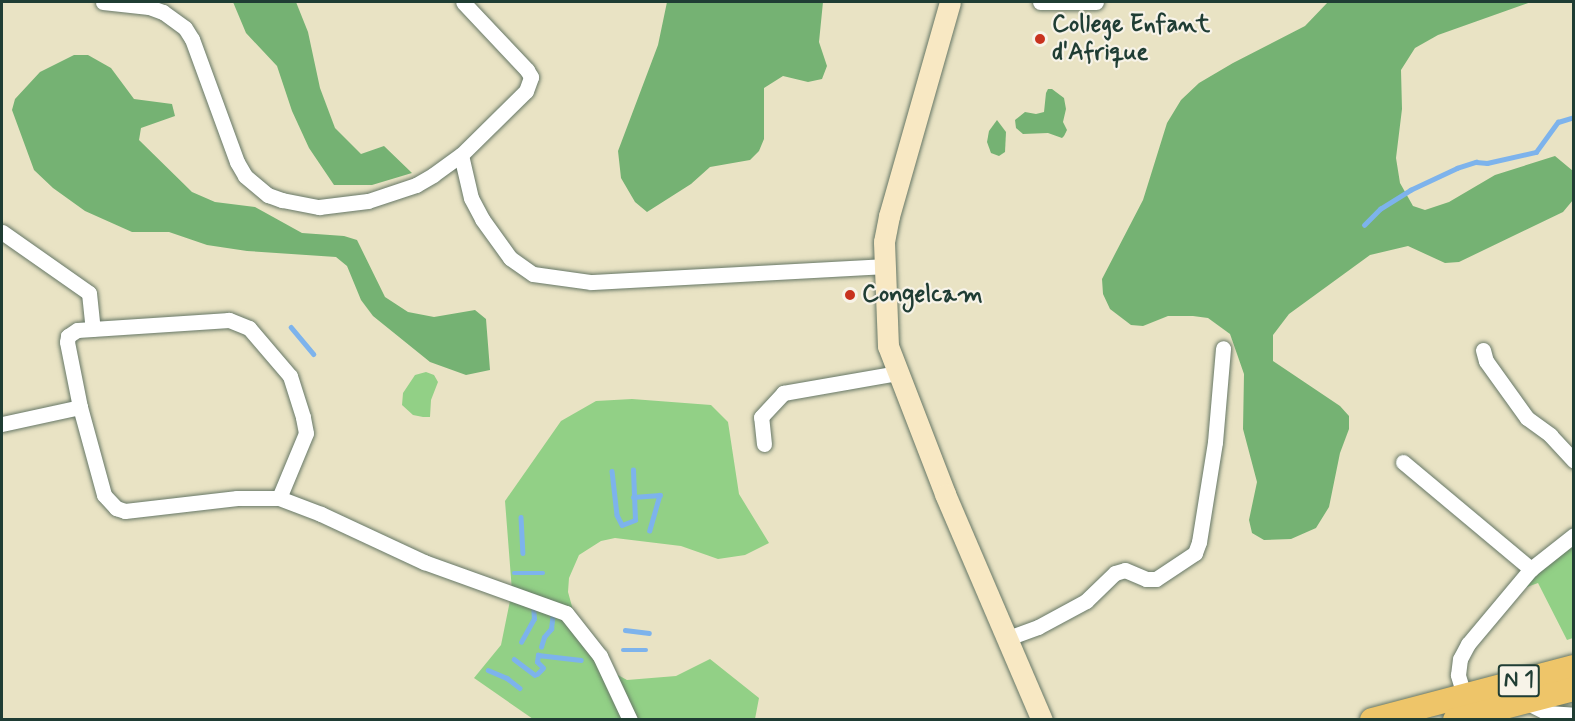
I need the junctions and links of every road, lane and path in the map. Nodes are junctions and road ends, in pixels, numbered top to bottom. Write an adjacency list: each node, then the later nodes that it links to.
1 (103, 2): 6 (street)
2 (463, 2): 6 (street)
3 (950, 2): 8 (main road)
4 (1040, 2): 5 (street)
5 (1096, 2)
6 (461, 155): 8 (street)
7 (2, 232): 9 (street)
8 (884, 266): 12 (main road)
9 (93, 329): 13 (street); 18 (street)
10 (1222, 348): 21 (street)
11 (1483, 350): 16 (street)
12 (898, 373): 15 (street); 21 (main road)
13 (81, 407): 14 (street); 18 (street)
14 (2, 424)
15 (764, 444)
16 (1574, 461)
17 (1403, 462): 20 (street)
18 (279, 498): 28 (street)
19 (1574, 535): 20 (street)
20 (1531, 570): 24 (street)
21 (1008, 638): 29 (main road)
22 (1574, 667): 24 (highway, N 1)
23 (1574, 689): 25 (highway)
24 (1464, 695): 30 (highway, N 1)
25 (1526, 702): 26 (highway); 27 (street)
26 (1499, 714): 31 (highway)
27 (1574, 715)
28 (630, 720)
29 (1042, 720)
30 (1372, 720)
31 (1455, 720)

